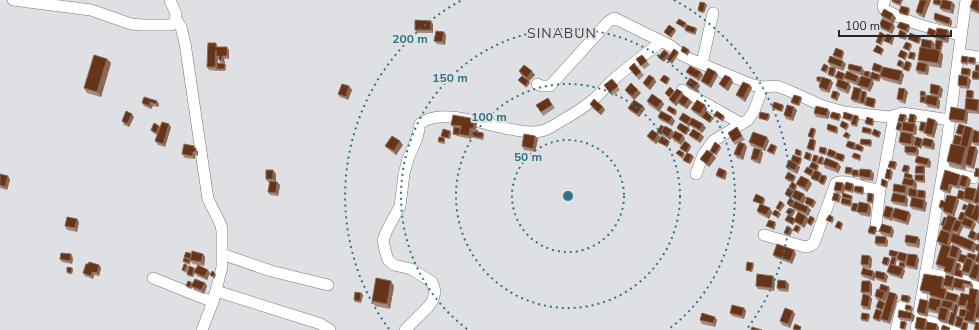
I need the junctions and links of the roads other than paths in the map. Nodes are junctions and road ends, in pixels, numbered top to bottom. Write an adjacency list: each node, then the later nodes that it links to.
1 (13, 0): 5 (street)
2 (170, 0): 7 (street)
3 (885, 0): 8 (street)
4 (965, 0): 8 (street)
5 (25, 1): 7 (street)
6 (713, 13): 12 (street)
7 (176, 19): 25 (street)
8 (961, 35): 10 (street)
9 (661, 42): 12 (street); 13 (street); 35 (street)
10 (959, 54): 11 (street); 17 (street)
11 (979, 57)
12 (702, 64): 14 (street)
13 (537, 84)
14 (763, 87): 16 (street); 18 (street)
15 (682, 90): 18 (street)
16 (894, 116): 17 (street); 22 (street)
17 (950, 120): 19 (street)
18 (742, 124): 20 (street)
19 (943, 171): 21 (street); 26 (street)
20 (696, 174)
21 (973, 178)
22 (880, 189): 23 (street); 24 (street)
23 (876, 226)
24 (764, 235)
25 (222, 254): 29 (street); 30 (street)
26 (925, 273): 28 (street); 32 (street)
27 (153, 278): 30 (street)
28 (979, 284)
29 (328, 285)
30 (214, 297): 33 (street); 34 (street)
31 (902, 306): 36 (street)
32 (918, 318): 37 (street); 38 (street)
33 (202, 330)
34 (330, 330)
35 (405, 330)
36 (896, 330)
37 (916, 330)
38 (958, 330)

